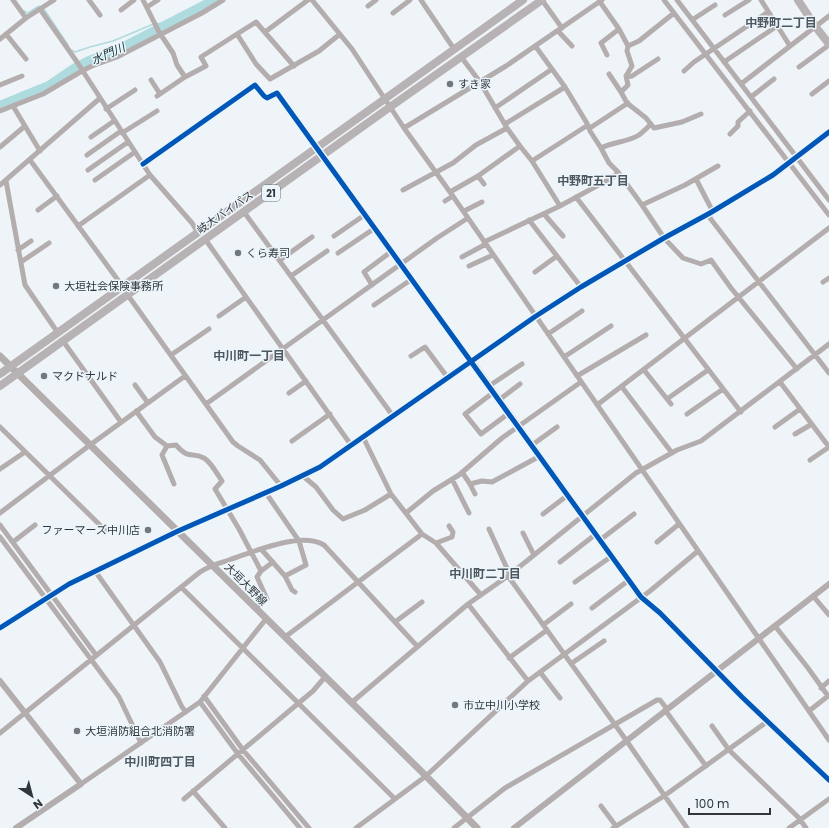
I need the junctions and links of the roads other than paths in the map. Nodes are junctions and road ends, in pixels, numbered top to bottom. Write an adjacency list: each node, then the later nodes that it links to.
1 (13, 0): 32 (street)
2 (54, 0): 24 (street)
3 (89, 0): 29 (street)
4 (134, 0): 25 (street)
5 (143, 0): 23 (street)
6 (158, 0): 23 (street)
7 (223, 0): 39 (street)
8 (308, 0): 38 (street)
9 (312, 0): 42 (street)
10 (376, 0): 22 (street)
11 (410, 0): 27 (street)
12 (421, 0): 49 (street)
13 (523, 0): 49 (highway, 岐大バイパス / 21)
14 (542, 0): 37 (street); 52 (highway, 岐大バイパス / 21)
15 (664, 0): 28 (street)
16 (677, 0): 33 (street)
17 (749, 0): 30 (street)
18 (761, 0): 26 (street)
19 (798, 0): 35 (highway)
20 (601, 1): 36 (street); 37 (street)
21 (715, 5): 33 (street)
22 (368, 6)
23 (147, 7): 39 (street)
24 (40, 9): 32 (street); 59 (street)
25 (120, 10)
26 (768, 12): 34 (street); 50 (street)
27 (393, 13)
28 (674, 13): 47 (street); 50 (street)
29 (100, 15)
30 (725, 15)
31 (829, 16): 35 (street)
32 (26, 18): 40 (street)
33 (692, 20): 50 (street)
34 (777, 26): 48 (street); 55 (street)
35 (815, 26): 44 (highway); 48 (street)
36 (619, 29): 47 (street); 51 (street)
37 (560, 30): 45 (street); 46 (street)
38 (265, 32): 41 (street); 56 (street)
39 (159, 33): 59 (street); 63 (street)
40 (6, 34): 43 (street); 53 (street)
41 (238, 34): 56 (street); 63 (street)
42 (340, 34): 56 (street); 76 (street)
43 (0, 39)
44 (829, 44): 57 (street)
45 (536, 46): 58 (street); 67 (street)
46 (572, 46)
47 (628, 46): 64 (street)
48 (790, 46): 69 (street)
49 (454, 49): 76 (highway, 岐大バイパス / 21)
50 (710, 51): 55 (street); 60 (street); 85 (street)
51 (607, 55)
52 (462, 58): 67 (street); 80 (highway, 岐大バイパス / 21)
53 (26, 59)
54 (658, 59): 64 (street)
55 (724, 62): 69 (street)
56 (294, 66)
57 (799, 67)
58 (552, 68): 71 (street); 81 (street)
59 (81, 70): 77 (street); 79 (street)
60 (684, 72)
61 (609, 74): 73 (street)
62 (22, 76): 70 (street)
63 (185, 77): 66 (street)
64 (626, 77): 73 (street)
65 (774, 79): 75 (street)
66 (151, 80)
67 (480, 82): 81 (street); 92 (street)
68 (829, 82): 74 (street)
69 (741, 84): 75 (street)
70 (0, 85)
71 (565, 87): 90 (street); 91 (street)
72 (135, 90): 82 (street)
73 (621, 92): 78 (street)
74 (812, 94)
75 (751, 97): 107 (street)
76 (385, 98): 80 (street); 100 (highway, 岐大バイパス / 21)
77 (99, 99): 82 (street); 102 (street)
78 (628, 103): 88 (street); 91 (street)
79 (13, 106): 83 (street); 89 (street)
80 (390, 107): 92 (street); 105 (highway, 岐大バイパス / 21)
81 (495, 108): 90 (street)
82 (106, 109): 87 (street)
83 (0, 111)
84 (157, 111): 93 (street)
85 (750, 111): 95 (street); 107 (street)
86 (701, 114): 88 (street)
87 (114, 121): 93 (street); 96 (street)
88 (651, 124): 101 (street)
89 (25, 126): 99 (street); 102 (street)
90 (506, 126): 98 (street); 112 (street)
91 (589, 126): 101 (street); 108 (street)
92 (404, 128): 112 (street)
93 (122, 132): 97 (street); 104 (street)
94 (829, 132): 107 (street)
95 (730, 134)
96 (92, 137)
97 (128, 142): 103 (street); 111 (street)
98 (520, 146): 108 (street); 115 (street)
99 (0, 147)
100 (317, 147): 105 (street); 109 (street); 142 (highway, 岐大バイパス / 21)
101 (601, 148): 113 (street)
102 (40, 151): 106 (street)
103 (135, 152): 109 (street); 117 (street)
104 (87, 155)
105 (323, 156): 132 (highway, 岐大バイパス / 21); 134 (street)
106 (30, 160): 118 (street); 123 (street)
107 (793, 160): 125 (street); 133 (street); 136 (street)
108 (532, 161): 129 (street)
109 (143, 164): 114 (street)
110 (718, 166): 116 (street)
111 (88, 170)
112 (436, 172): 121 (street); 122 (street)
113 (618, 172): 124 (street); 128 (street)
114 (150, 175): 139 (street); 142 (street)
115 (478, 176): 119 (street); 122 (street)
116 (696, 179): 128 (street); 133 (street)
117 (94, 180)
118 (6, 181): 120 (street); 151 (street)
119 (484, 184)
120 (0, 185)
121 (404, 190)
122 (452, 194): 126 (street); 131 (street)
123 (57, 196): 130 (street); 139 (street)
124 (576, 197): 129 (street); 159 (street)
125 (829, 200)
126 (445, 201)
127 (482, 202): 131 (street)
128 (642, 205): 146 (street)
129 (560, 206): 135 (street)
130 (38, 210)
131 (464, 211): 137 (street)
132 (244, 212): 147 (highway, 岐大バイパス / 21); 158 (street)
133 (712, 213): 146 (street); 167 (street)
134 (366, 214): 140 (street); 143 (street)
135 (544, 214): 138 (street); 144 (street)
136 (829, 215)
137 (468, 218): 150 (street); 161 (street)
138 (529, 220): 150 (street); 156 (street)
139 (78, 226): 170 (street)
140 (375, 228): 153 (street); 154 (street)
141 (829, 228): 167 (street)
142 (198, 233): 170 (highway, 岐大バイパス / 21)
143 (334, 236)
144 (563, 236)
145 (312, 237): 158 (street)
146 (664, 238): 159 (street); 174 (street)
147 (205, 240): 172 (highway, 岐大バイパス / 21); 173 (street)
148 (31, 241): 151 (street)
149 (49, 243): 160 (street)
150 (485, 243): 155 (street); 157 (street)
151 (18, 250): 160 (street)
152 (327, 251): 164 (street)
153 (392, 251): 161 (street); 169 (street)
154 (338, 253)
155 (493, 255): 162 (street); 178 (street)
156 (557, 256): 163 (street); 171 (street)
157 (462, 257)
158 (280, 260): 164 (street)
159 (625, 261): 171 (street); 185 (street)
160 (21, 262): 182 (street)
161 (401, 264): 166 (street); 169 (street)
162 (469, 266)
163 (535, 272)
164 (291, 276): 179 (street)
165 (829, 278): 168 (street)
166 (412, 279): 175 (street); 194 (street)
167 (759, 282): 174 (street); 190 (street)
168 (823, 282)
169 (372, 285): 179 (street)
170 (122, 287): 182 (highway, 岐大バイパス / 21)
171 (581, 287): 178 (street)
172 (127, 294): 186 (highway, 岐大バイパス / 21); 189 (street)
173 (246, 297): 177 (street); 188 (street)
174 (740, 297): 185 (street); 197 (street)
175 (374, 305)
176 (582, 311): 183 (street)
177 (219, 316)
178 (536, 316): 183 (street); 194 (street)
179 (323, 320): 188 (street); 229 (street)
180 (611, 326): 193 (street)
181 (209, 329): 189 (street)
182 (58, 333): 196 (highway, 岐大バイパス / 21)
183 (548, 334): 193 (street)
184 (646, 335): 204 (street)
185 (685, 339): 198 (street); 199 (street)
186 (63, 340): 202 (highway, 岐大バイパス / 21); 230 (street)
187 (829, 344): 190 (street)
188 (283, 348): 206 (street); 220 (street)
189 (171, 355): 203 (street)
190 (815, 355): 197 (street); 200 (street)
191 (0, 356): 196 (main road, 大垣大野線)
192 (411, 356): 205 (street)
193 (564, 357): 204 (street)
194 (472, 361): 205 (street); 212 (street)
195 (522, 364): 212 (street)
196 (10, 366): 201 (highway, 岐大バイパス / 21); 202 (main road, 大垣大野線)
197 (797, 369): 208 (street)
198 (644, 370): 213 (street); 217 (street)
199 (708, 370): 214 (street); 217 (street)
200 (829, 373)
201 (0, 374)
202 (17, 374): 211 (highway, 岐大バイパス / 21); 239 (main road, 大垣大野線)
203 (185, 376): 219 (street); 220 (street)
204 (577, 376): 207 (street)
205 (448, 378): 229 (street)
206 (306, 381): 216 (street); 227 (street)
207 (581, 382): 222 (street); 232 (street)
208 (780, 382): 223 (street); 225 (street)
209 (520, 384): 218 (street)
210 (135, 385): 219 (street)
211 (0, 386)
212 (489, 386): 215 (street)
213 (622, 387): 222 (street); 245 (street)
214 (724, 389): 225 (street); 228 (street)
215 (494, 392): 218 (street); 226 (street)
216 (289, 393)
217 (667, 399): 221 (street)
218 (499, 400): 226 (street)
219 (148, 403): 224 (street)
220 (206, 404): 256 (street)
221 (671, 404)
222 (597, 406): 249 (street)
223 (800, 409): 231 (street); 235 (street)
224 (136, 411): 230 (street); 242 (street)
225 (741, 412): 245 (street)
226 (509, 413): 232 (street)
227 (330, 414): 238 (street); 240 (street)
228 (687, 414)
229 (393, 416): 237 (street)
230 (122, 422): 239 (street)
231 (812, 424): 236 (street); 243 (street)
232 (518, 426): 241 (street); 250 (street)
233 (0, 427): 244 (street)
234 (557, 427): 241 (street)
235 (775, 427)
236 (795, 434)
237 (363, 437): 240 (street); 258 (street)
238 (292, 441)
239 (90, 445): 251 (street); 274 (main road, 大垣大野線)
240 (351, 445): 252 (street)
241 (532, 445): 246 (street)
242 (166, 446): 254 (street); 261 (street)
243 (829, 447): 247 (street)
244 (25, 452): 248 (street); 251 (street)
245 (672, 453): 249 (street)
246 (540, 456): 255 (street); 260 (street)
247 (810, 460)
248 (0, 469)
249 (642, 470): 267 (street); 268 (street)
250 (462, 472): 253 (street); 255 (street)
251 (50, 476): 263 (street); 273 (street)
252 (303, 476): 256 (street); 258 (street)
253 (452, 479): 262 (street); 264 (street)
254 (174, 484)
255 (470, 484): 259 (street)
256 (281, 486): 257 (street)
257 (266, 493): 261 (street); 280 (street)
258 (390, 494): 264 (street)
259 (475, 494)
260 (568, 495): 265 (street); 267 (street)
261 (227, 510): 274 (street); 285 (street)
262 (468, 512)
263 (0, 513)
264 (406, 513): 276 (street)
265 (544, 514)
266 (634, 514): 279 (street)
267 (583, 516): 277 (street); 287 (street)
268 (679, 524): 282 (street); 286 (street)
269 (0, 525): 281 (street)
270 (35, 525): 281 (street)
271 (449, 526): 283 (street)
272 (489, 529): 295 (street)
273 (105, 530)
274 (178, 531): 291 (main road, 大垣大野線); 292 (street)
275 (523, 533): 287 (street)
276 (422, 534): 283 (street); 297 (street)
277 (596, 534): 279 (street); 290 (street)
278 (0, 538): 306 (street)
279 (600, 540): 288 (street)
280 (299, 541): 284 (street); 294 (street); 297 (street)
281 (12, 542): 302 (street)
282 (657, 542)
283 (436, 543): 303 (street)
284 (262, 549): 285 (street); 289 (street)
285 (251, 551): 291 (street); 293 (street)
286 (698, 551): 305 (street); 321 (street)
287 (534, 555): 295 (street)
288 (612, 556): 296 (street); 298 (street)
289 (273, 562): 293 (street); 294 (street)
290 (560, 562)
291 (211, 565): 300 (street); 310 (main road, 大垣大野線)
292 (95, 571): 302 (street); 315 (street)
293 (261, 571): 310 (street)
294 (285, 576): 301 (street)
295 (509, 576): 303 (street); 316 (street)
296 (629, 580): 305 (street); 311 (street)
297 (359, 582): 314 (street); 320 (street)
298 (575, 582)
299 (829, 584): 304 (street)
300 (181, 587): 315 (street); 324 (street)
301 (294, 592)
302 (52, 595): 306 (street); 326 (street)
303 (481, 595): 308 (street)
304 (813, 596): 312 (street); 317 (street)
305 (641, 597): 325 (street); 330 (street)
306 (46, 599): 318 (street); 328 (street)
307 (422, 602): 314 (street)
308 (468, 604): 323 (street); 327 (street)
309 (572, 604): 316 (street)
310 (255, 608): 313 (main road, 大垣大野線)
311 (592, 608)
312 (829, 614)
313 (266, 619): 320 (main road, 大垣大野線); 324 (street)
314 (395, 622): 323 (street)
315 (134, 625): 326 (street); 344 (street)
316 (543, 625): 319 (street)
317 (774, 626): 321 (street); 336 (street)
318 (0, 628)
319 (547, 630): 325 (street); 327 (street)
320 (285, 637): 332 (main road, 大垣大野線)
321 (758, 638): 330 (street); 345 (street)
322 (604, 641): 329 (street)
323 (417, 646): 342 (street)
324 (243, 648): 337 (street); 341 (street)
325 (565, 654): 329 (street); 331 (street)
326 (96, 655): 328 (street)
327 (510, 658): 333 (street)
328 (91, 660): 346 (street); 353 (street)
329 (572, 663): 348 (street)
330 (716, 671): 343 (street); 347 (street)
331 (540, 672): 333 (street); 339 (street)
332 (325, 677): 341 (street); 342 (main road, 大垣大野線)
333 (528, 681): 358 (street)
334 (829, 681): 336 (street)
335 (0, 682): 346 (street)
336 (821, 688): 338 (street)
337 (204, 696): 340 (street); 354 (street)
338 (828, 697): 345 (street)
339 (560, 698)
340 (200, 702): 344 (street); 356 (street)
341 (298, 703): 354 (street); 364 (street)
342 (351, 703): 358 (main road, 大垣大野線)
343 (666, 709): 348 (street); 351 (street); 357 (street)
344 (186, 712): 353 (street)
345 (809, 712): 352 (street)
346 (25, 713): 350 (street); 360 (street)
347 (768, 721): 355 (street); 359 (street)
348 (615, 725): 351 (street); 367 (street)
349 (712, 726): 355 (street)
350 (0, 733)
351 (626, 740): 362 (street); 377 (street)
352 (829, 740)
353 (141, 743): 360 (street)
354 (243, 750): 356 (street); 373 (street)
355 (729, 750): 357 (street); 368 (street)
356 (238, 754): 361 (street); 372 (street)
357 (706, 766): 362 (street)
358 (426, 776): 364 (street); 367 (main road, 大垣大野線)
359 (829, 780)
360 (81, 784): 370 (street)
361 (194, 791): 363 (street); 371 (street)
362 (664, 796): 369 (street); 378 (street)
363 (184, 799)
364 (395, 799): 374 (street)
365 (829, 800): 368 (street)
366 (600, 806): 369 (street)
367 (466, 818): 375 (street); 376 (main road, 大垣大野線)
368 (801, 820): 379 (street); 380 (street)
369 (615, 827)
370 (16, 828)
371 (225, 828)
372 (300, 828)
373 (309, 828)
374 (356, 828)
375 (454, 828)
376 (477, 828)
377 (514, 828)
378 (686, 828)
379 (789, 828)
380 (806, 828)

